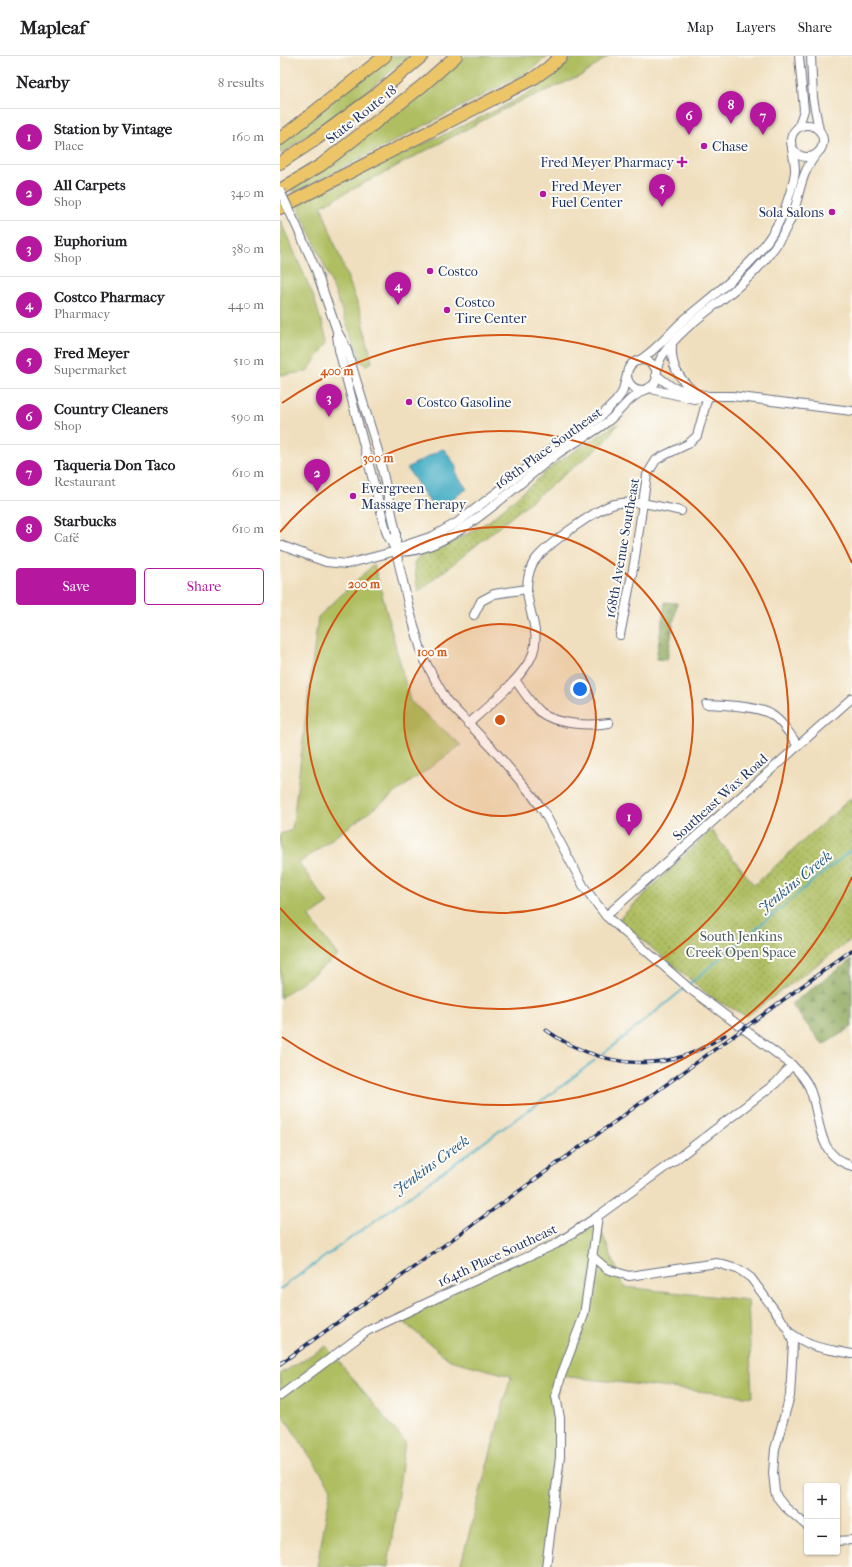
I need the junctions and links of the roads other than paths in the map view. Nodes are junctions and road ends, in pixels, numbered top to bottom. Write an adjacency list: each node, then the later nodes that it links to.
1 (384, 56): 9 (highway)
2 (422, 56): 12 (highway, State Route 18)
3 (456, 56): 13 (highway, State Route 18)
4 (561, 56): 14 (highway)
5 (799, 56): 7 (street)
6 (811, 56): 8 (street)
7 (799, 126): 8 (street); 10 (street)
8 (819, 130): 11 (street)
9 (280, 139)
10 (792, 149): 11 (street); 17 (street)
11 (816, 155): 16 (street)
12 (280, 163)
13 (280, 190): 15 (street, bridge)
14 (280, 208)
15 (337, 331): 24 (street); 25 (street)
16 (672, 343): 18 (street); 21 (street)
17 (638, 361): 18 (street); 19 (street)
18 (656, 374): 20 (street); 21 (street)
19 (627, 375): 20 (street); 29 (street, 168th Place Southeast)
20 (649, 387): 22 (street); 29 (street, 168th Place Southeast)
21 (694, 392): 22 (street)
22 (708, 396): 23 (street); 26 (street, 168th Avenue Southeast)
23 (852, 411)
24 (355, 413): 25 (street); 29 (street)
25 (378, 451): 29 (street)
26 (643, 504): 27 (street); 30 (street); 32 (street, 168th Avenue Southeast)
27 (681, 511)
28 (280, 545): 29 (street, 168th Place Southeast)
29 (396, 551): 37 (street)
30 (527, 588): 31 (street); 33 (street)
31 (474, 615)
32 (620, 635)
33 (515, 680): 36 (street); 37 (street)
34 (852, 698): 38 (street, Southeast Wax Road)
35 (706, 704): 38 (street)
36 (610, 722)
37 (468, 724): 39 (street)
38 (798, 746): 39 (street, Southeast Wax Road)
39 (606, 916): 40 (street)
40 (792, 1066): 41 (street); 42 (street, 164th Place Southeast)
41 (852, 1166)
42 (598, 1216): 43 (street); 46 (street, 164th Place Southeast)
43 (592, 1256): 44 (street); 50 (street)
44 (789, 1331): 45 (street); 47 (street)
45 (852, 1354)
46 (280, 1396)
47 (804, 1523)
48 (852, 1540): 49 (street)
49 (840, 1541)
50 (546, 1567)

